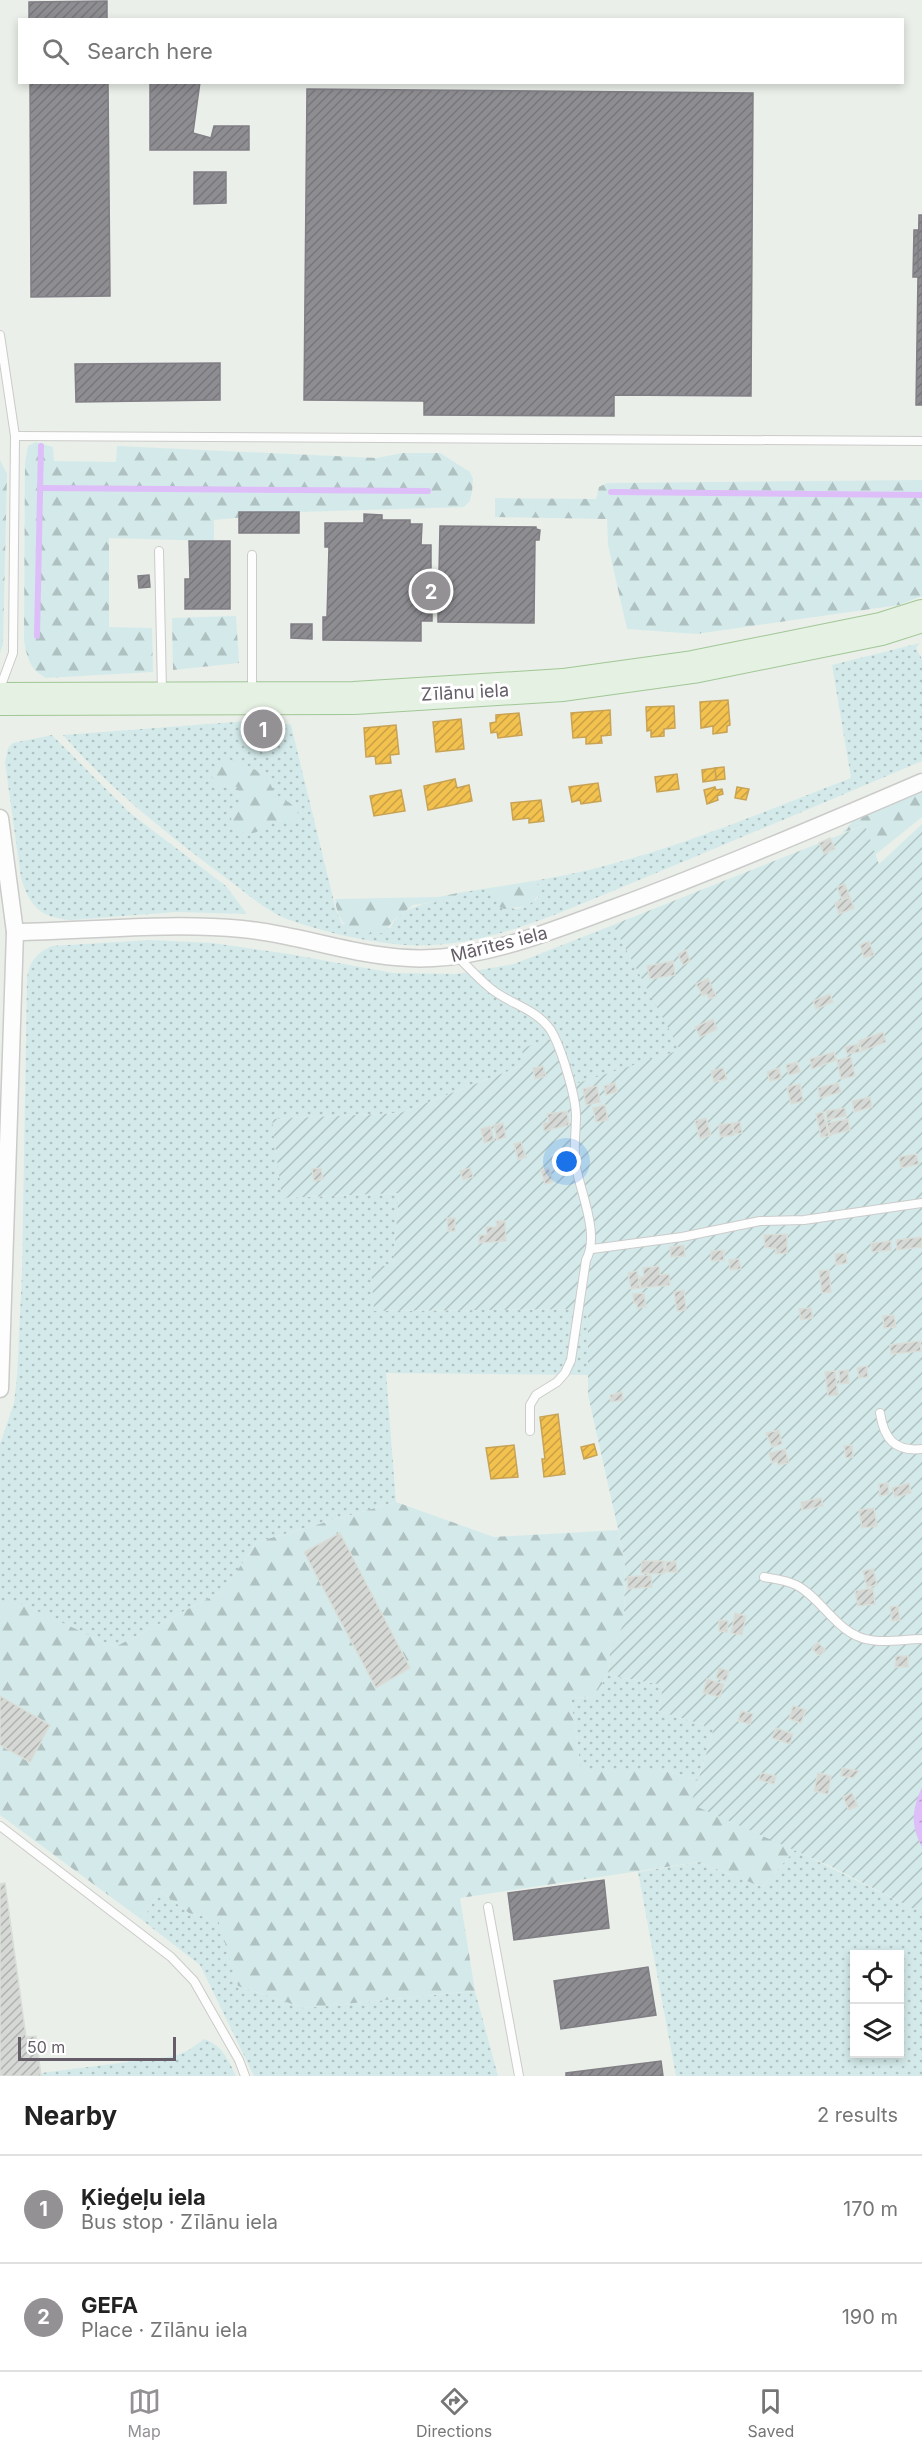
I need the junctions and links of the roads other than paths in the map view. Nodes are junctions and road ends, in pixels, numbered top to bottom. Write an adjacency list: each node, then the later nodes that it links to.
1 (0, 335): 2 (lane)
2 (3, 379): 3 (lane)
3 (15, 436): 4 (lane); 8 (lane)
4 (922, 441)
5 (159, 551): 11 (lane)
6 (252, 555): 10 (lane)
7 (922, 616): 10 (highway, Zīlānu iela)
8 (0, 688)
9 (0, 699): 11 (highway, Zīlānu iela)
10 (252, 699): 11 (highway, Zīlānu iela)
11 (162, 700)
12 (922, 782): 15 (street, Mārītes iela)
13 (0, 818): 14 (street)
14 (15, 933): 15 (street, Mārītes iela); 18 (street)
15 (457, 956): 17 (lane)
16 (922, 1203): 17 (lane)
17 (592, 1249): 20 (lane)
18 (0, 1389)
19 (880, 1413): 21 (lane)
20 (530, 1431)
21 (922, 1449)
22 (764, 1577): 23 (lane)
23 (922, 1639)
24 (0, 1826): 26 (lane)
25 (488, 1907): 27 (lane)
26 (245, 2076)
27 (519, 2076)

